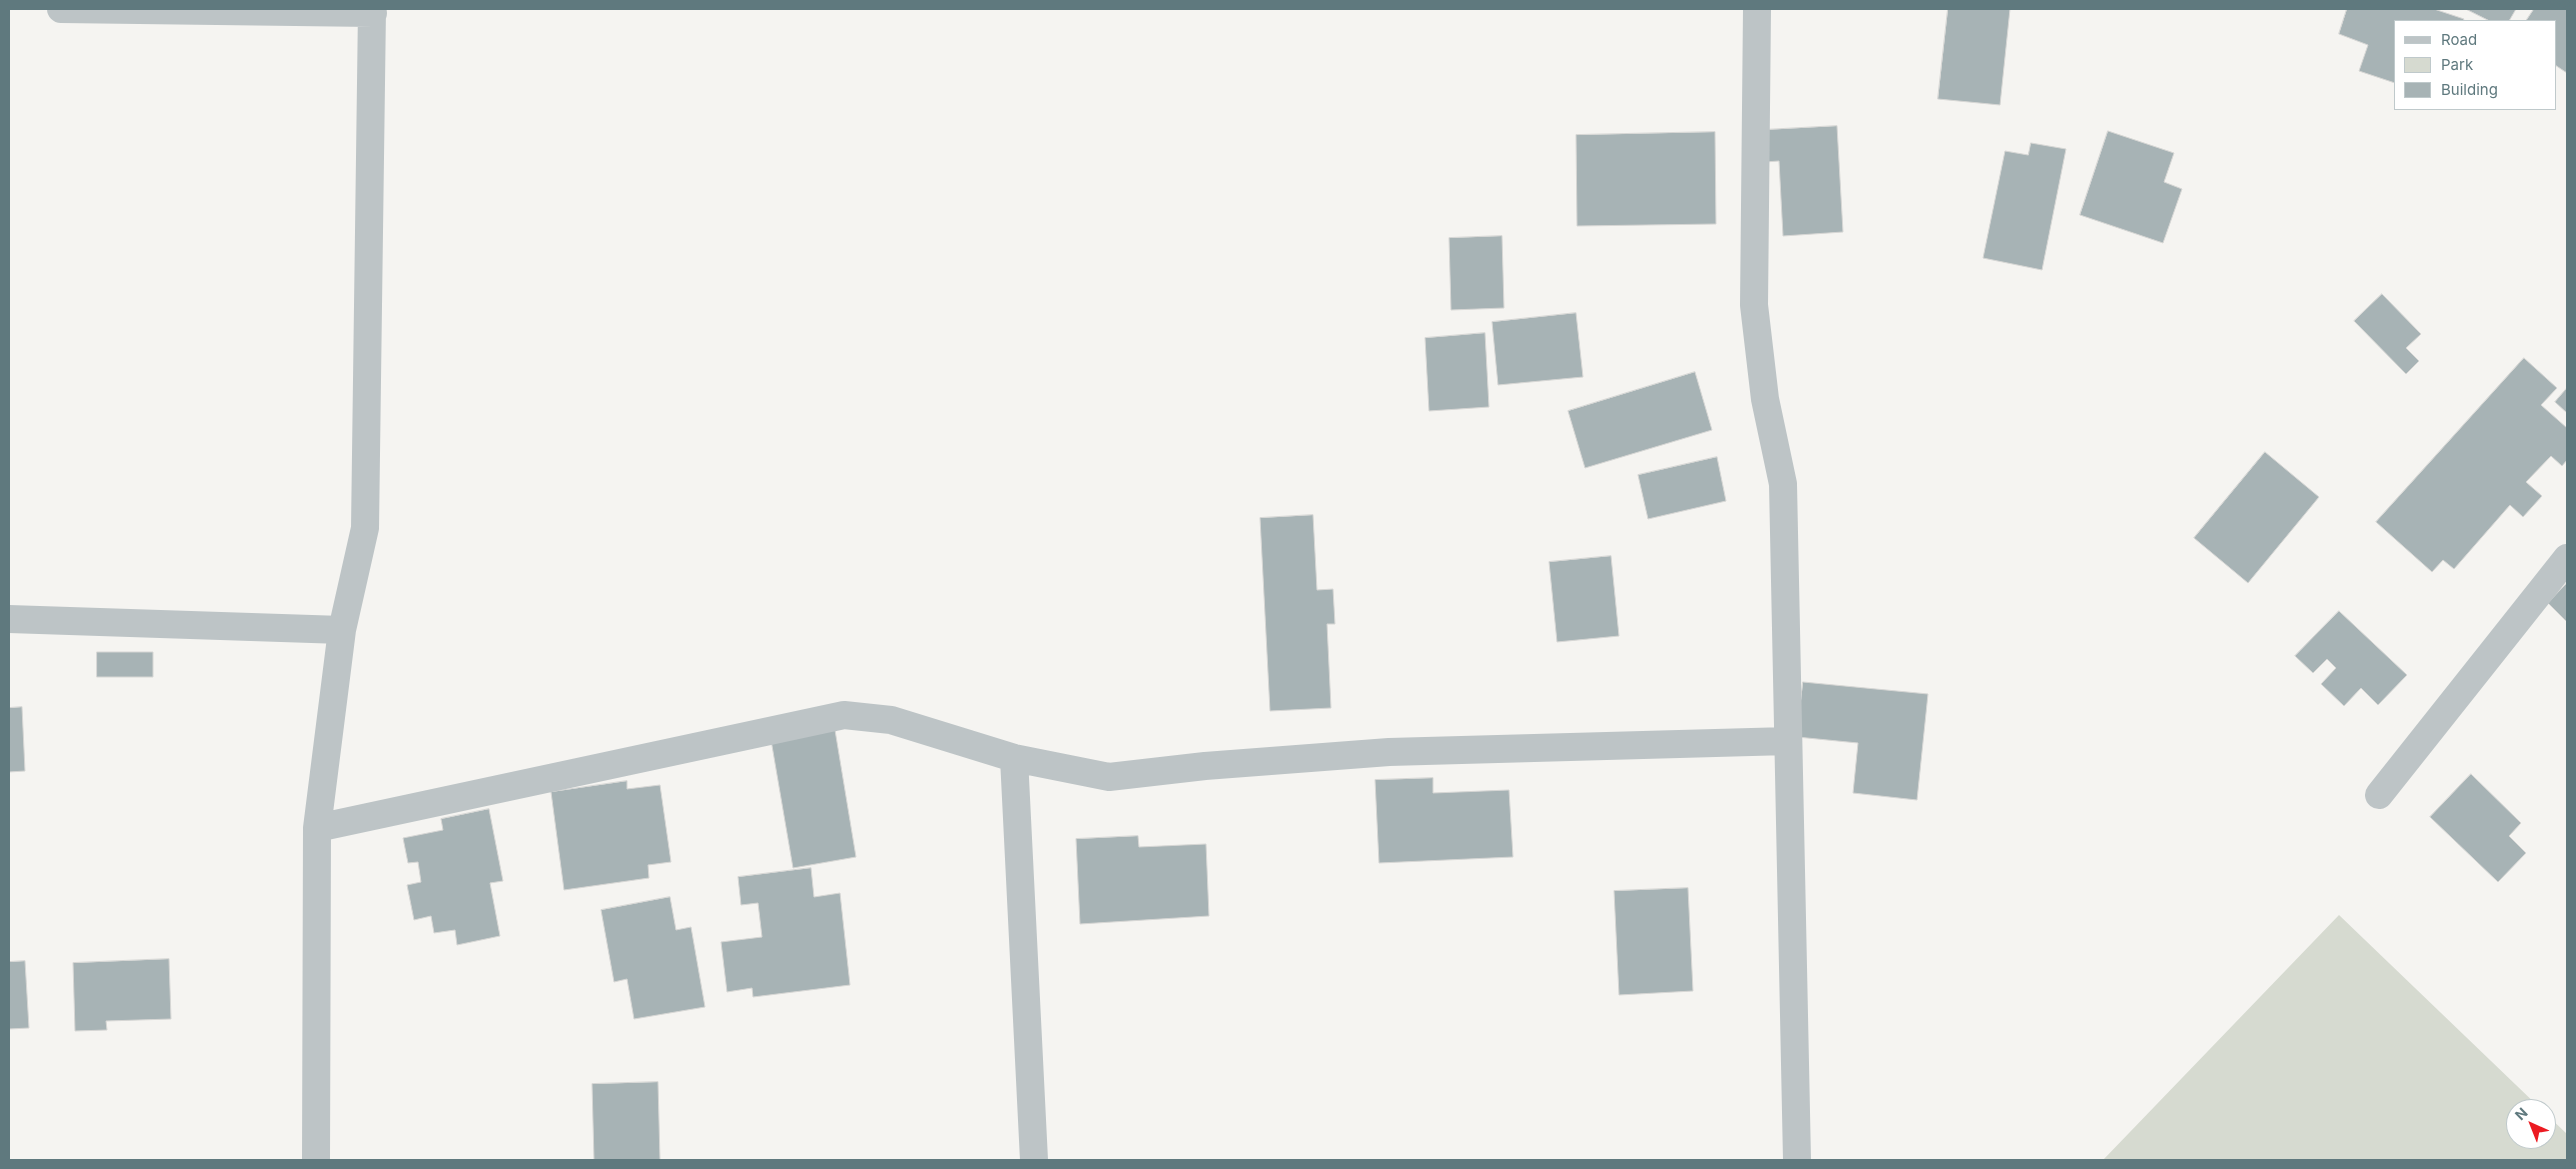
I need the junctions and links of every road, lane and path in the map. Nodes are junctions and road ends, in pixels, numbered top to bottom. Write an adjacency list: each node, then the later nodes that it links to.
1 (61, 9): 3 (street)
2 (1757, 9): 7 (street)
3 (373, 11): 6 (street)
4 (2567, 558): 9 (street)
5 (9, 619): 6 (street)
6 (342, 630): 10 (street)
7 (1788, 741): 8 (street); 13 (street)
8 (1014, 758): 10 (street); 12 (street)
9 (2379, 795)
10 (316, 828): 11 (street)
11 (316, 1160)
12 (1034, 1160)
13 (1797, 1160)

